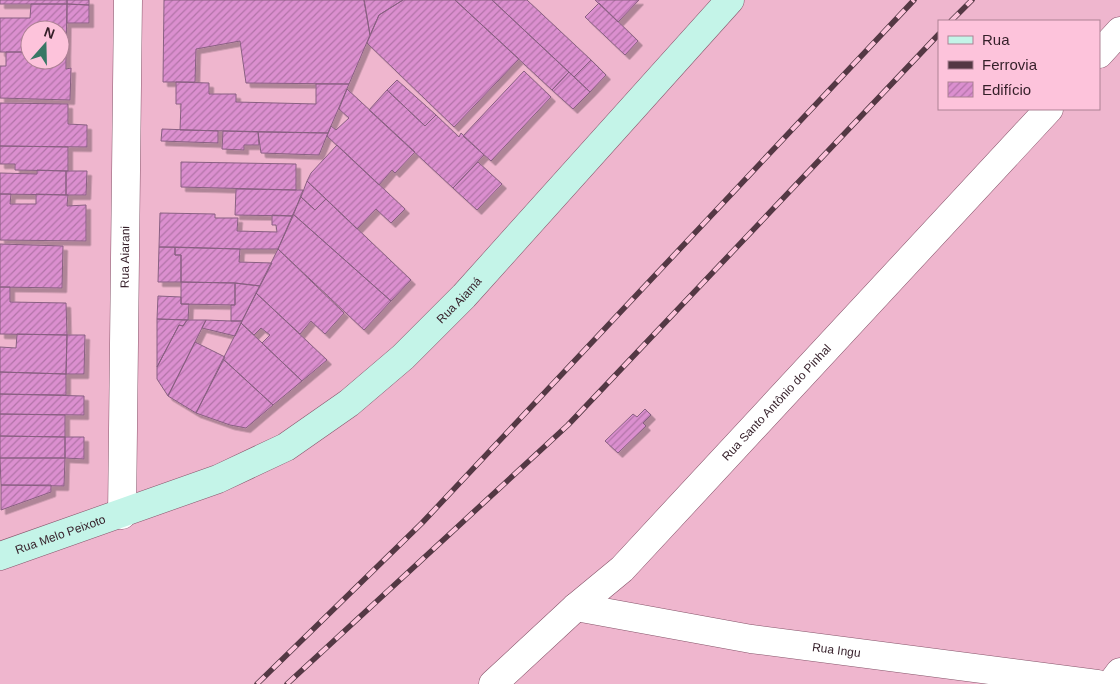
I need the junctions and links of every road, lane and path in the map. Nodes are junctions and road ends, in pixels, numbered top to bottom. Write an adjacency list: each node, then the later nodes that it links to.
1 (128, 0): 6 (street, Rua Aiarani)
2 (730, 0): 6 (main road, Rua Aiamá)
3 (1120, 31): 4 (street)
4 (1100, 53)
5 (1048, 110): 8 (street, Rua Santo Antônio do Pinhal)
6 (122, 514): 7 (main road, Rua Melo Peixoto)
7 (0, 556)
8 (576, 607): 10 (street, Rua Santo Antônio do Pinhal); 11 (street, Rua Ingu)
9 (1120, 672): 12 (street)
10 (494, 684)
11 (1097, 684)
12 (1110, 684)

